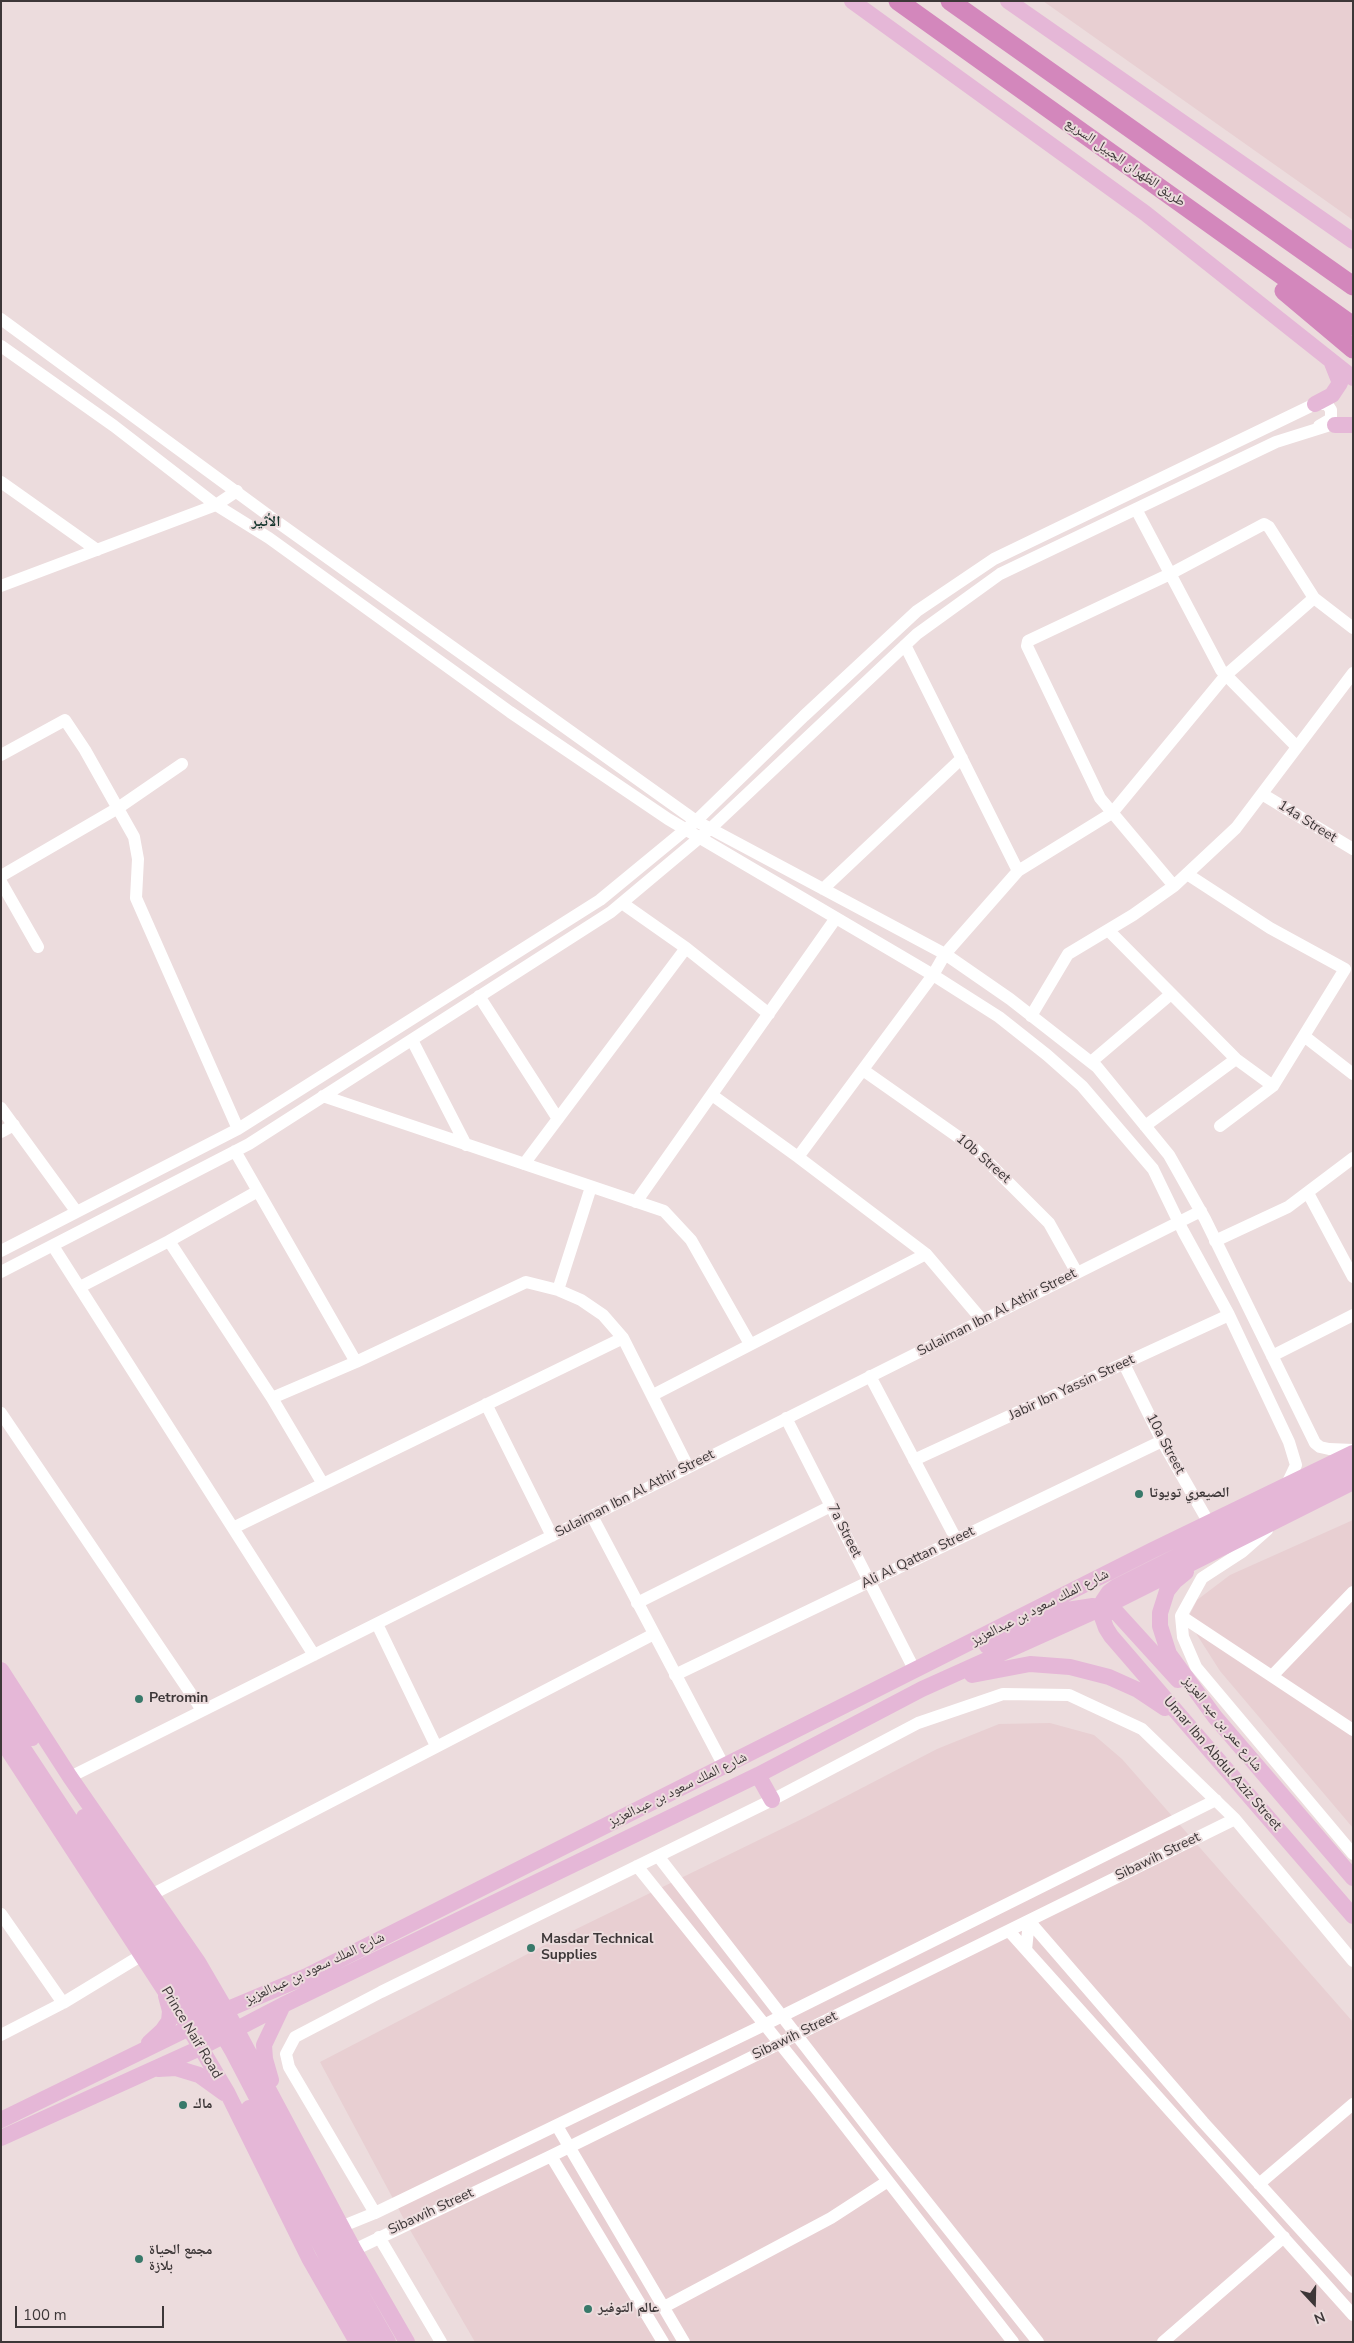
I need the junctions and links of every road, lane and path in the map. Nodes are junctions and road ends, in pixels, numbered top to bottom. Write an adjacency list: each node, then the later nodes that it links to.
1 (852, 1): 12 (main road)
2 (898, 1): 5 (highway, طريق الظهران الجبيل السريع)
3 (950, 1): 7 (highway)
4 (1008, 1): 6 (main road)
5 (1191, 210): 9 (highway, طريق الظهران الجبيل السريع); 11 (highway)
6 (1353, 241)
7 (1353, 284)
8 (1, 319): 19 (street)
9 (1353, 326)
10 (1, 346): 20 (street)
11 (1353, 349)
12 (1330, 360): 13 (main road); 14 (main road)
13 (1353, 378)
14 (1315, 404): 16 (street); 37 (street)
15 (1353, 425): 16 (main road)
16 (1327, 426): 17 (street); 21 (street)
17 (1353, 431)
18 (4, 488): 22 (street)
19 (237, 491): 20 (street); 37 (street)
20 (216, 505): 22 (street); 39 (street)
21 (1136, 509): 23 (street); 27 (street)
22 (97, 550): 24 (street)
23 (1170, 574): 25 (street); 29 (street); 36 (street)
24 (1, 586)
25 (1314, 598): 26 (street); 29 (street)
26 (1353, 628)
27 (905, 645): 32 (street); 38 (street)
28 (1353, 674): 30 (street)
29 (1226, 676): 30 (street); 36 (street)
30 (1297, 747): 34 (street)
31 (1, 755): 35 (street)
32 (962, 758): 42 (street); 47 (street)
33 (182, 764): 35 (street)
34 (1262, 794): 41 (street, 14a Street); 43 (street)
35 (118, 808): 44 (street); 73 (street)
36 (1112, 813): 42 (street); 46 (street)
37 (696, 821): 38 (street); 39 (street)
38 (710, 829): 40 (street); 47 (street)
39 (685, 830): 40 (street); 73 (street)
40 (699, 839): 48 (street); 49 (street)
41 (1353, 850)
42 (1018, 871): 53 (street)
43 (1187, 874): 46 (street); 59 (street)
44 (1, 876)
45 (1, 882): 51 (street)
46 (1174, 886): 50 (street)
47 (823, 889): 53 (street)
48 (622, 903): 52 (street); 56 (street)
49 (836, 918): 54 (street); 57 (street)
50 (1108, 930): 55 (street); 58 (street)
51 (38, 947)
52 (686, 948): 57 (street); 69 (street)
53 (945, 954): 54 (street); 58 (street)
54 (934, 975): 63 (street); 86 (street)
55 (1171, 994): 61 (street); 62 (street)
56 (479, 996): 60 (street); 69 (street)
57 (769, 1014): 66 (street)
58 (1031, 1016): 62 (street)
59 (1304, 1036): 64 (street); 65 (street)
60 (412, 1040): 67 (street); 75 (street)
61 (1236, 1060): 65 (street); 71 (street)
62 (1091, 1062): 71 (street)
63 (863, 1070): 77 (street); 93 (street, 10b Street)
64 (1353, 1074)
65 (1273, 1086): 72 (street)
66 (712, 1095): 77 (street); 83 (street)
67 (323, 1096): 75 (street); 76 (street)
68 (1, 1108): 70 (street)
69 (558, 1119): 79 (street)
70 (14, 1125): 74 (street); 84 (street)
71 (1145, 1126): 85 (street)
72 (1220, 1126)
73 (238, 1128): 84 (street)
74 (1, 1132)
75 (466, 1144): 79 (street)
76 (235, 1151): 81 (street); 89 (street)
77 (798, 1157): 91 (street)
78 (1353, 1158): 82 (street)
79 (524, 1164): 80 (street)
80 (591, 1187): 83 (street); 96 (street)
81 (258, 1191): 87 (street); 103 (street)
82 (1308, 1193): 88 (street); 94 (street)
83 (636, 1202): 101 (street)
84 (76, 1211): 90 (street)
85 (1201, 1211): 86 (street, Sulaiman Ibn Al Athir Street); 88 (street)
86 (1178, 1222): 93 (street, Sulaiman Ibn Al Athir Street); 97 (street)
87 (169, 1241): 95 (street); 107 (street)
88 (1215, 1241): 102 (street)
89 (53, 1246): 92 (street); 95 (street)
90 (1, 1250)
91 (926, 1254): 99 (street); 101 (street)
92 (1, 1272)
93 (1077, 1272): 99 (street, Sulaiman Ibn Al Athir Street)
94 (1353, 1277)
95 (80, 1287): 124 (street)
96 (558, 1290): 100 (street); 103 (street)
97 (1229, 1315): 104 (street, Jabir Ibn Yassin Street); 113 (street)
98 (1353, 1315): 102 (street)
99 (982, 1320): 105 (street, Sulaiman Ibn Al Athir Street)
100 (623, 1338): 106 (street); 108 (street)
101 (750, 1344): 106 (street)
102 (1272, 1356): 111 (street)
103 (356, 1362): 107 (street)
104 (1124, 1364): 112 (street, 10a Street); 115 (street, Jabir Ibn Yassin Street)
105 (870, 1376): 110 (street, Sulaiman Ibn Al Athir Street); 115 (street)
106 (653, 1395): 116 (street)
107 (272, 1398): 118 (street)
108 (486, 1404): 118 (street); 125 (street)
109 (1, 1413): 142 (street)
110 (786, 1418): 116 (street, Sulaiman Ibn Al Athir Street); 120 (street, 7a Street)
111 (1309, 1433): 113 (street); 114 (street)
112 (1162, 1440): 123 (street, 10a Street); 126 (street, Ali Al Qattan Street)
113 (1290, 1442): 119 (street)
114 (1353, 1452): 119 (main road, شارع الملك سعود بن عبدالعزيز)
115 (914, 1460): 126 (street)
116 (688, 1467): 121 (street, Sulaiman Ibn Al Athir Street)
117 (1353, 1479): 122 (main road, شارع الملك سعود بن عبدالعزيز); 131 (main road)
118 (323, 1484): 124 (street)
119 (1286, 1484): 123 (main road, شارع الملك سعود بن عبدالعزيز)
120 (831, 1506): 128 (street, 7a Street); 130 (street)
121 (592, 1516): 125 (street, Sulaiman Ibn Al Athir Street); 130 (street)
122 (1278, 1519): 127 (main road, شارع الملك سعود بن عبدالعزيز); 132 (street)
123 (1209, 1523): 137 (main road, شارع الملك سعود بن عبدالعزيز)
124 (233, 1528): 135 (street)
125 (552, 1536): 133 (street, Sulaiman Ibn Al Athir Street)
126 (956, 1540): 128 (street, Ali Al Qattan Street)
127 (1203, 1558): 131 (main road, شارع الملك سعود بن عبدالعزيز); 144 (main road, شارع عمر بن عبد العزيز)
128 (869, 1581): 137 (street, 7a Street); 138 (street, Ali Al Qattan Street)
129 (1353, 1592): 139 (street)
130 (637, 1602): 134 (street)
131 (1102, 1608): 137 (main road); 140 (main road, شارع الملك سعود بن عبدالعزيز); 144 (main road); 146 (main road, Umar Ibn Abdul Aziz Street)
132 (1181, 1616): 139 (street); 155 (street)
133 (377, 1624): 135 (street, Sulaiman Ibn Al Athir Street); 148 (street)
134 (654, 1634): 138 (street); 148 (street)
135 (314, 1655): 142 (street, Sulaiman Ibn Al Athir Street)
136 (1, 1670): 151 (main road)
137 (915, 1671): 149 (main road, شارع الملك سعود بن عبدالعزيز)
138 (675, 1675): 149 (street)
139 (1272, 1676): 145 (street)
140 (922, 1689): 146 (main road); 150 (main road, شارع الملك سعود بن عبدالعزيز)
141 (1, 1692): 151 (main road)
142 (202, 1710): 151 (street, Sulaiman Ibn Al Athir Street)
143 (1, 1715): 151 (main road)
144 (1215, 1717): 158 (main road, شارع عمر بن عبد العزيز)
145 (1353, 1730)
146 (1195, 1733): 161 (main road, Umar Ibn Abdul Aziz Street)
147 (1, 1739): 167 (main road, Prince Naif Road)
148 (436, 1746): 159 (street)
149 (725, 1768): 170 (main road, شارع الملك سعود بن عبدالعزيز)
150 (758, 1775): 152 (main road); 173 (main road, شارع الملك سعود بن عبدالعزيز)
151 (59, 1781): 159 (main road); 206 (main road); 207 (main road)
152 (772, 1800): 153 (street); 156 (street)
153 (1216, 1800): 154 (street); 175 (street, Sibawih Street)
154 (1235, 1819): 162 (street, Sibawih Street); 168 (street)
155 (1353, 1854)
156 (658, 1856): 157 (street); 175 (street)
157 (636, 1866): 176 (street); 197 (street)
158 (1353, 1878)
159 (151, 1895): 169 (main road)
160 (1, 1914): 164 (street)
161 (1353, 1916)
162 (1030, 1921): 163 (street, Sibawih Street); 166 (street); 196 (street)
163 (1009, 1931): 166 (street); 180 (street, Sibawih Street)
164 (13, 1932): 165 (street); 172 (street)
165 (1, 1937)
166 (1026, 1950): 200 (street)
167 (142, 1955): 171 (main road, Prince Naif Road); 172 (street)
168 (1353, 1961)
169 (198, 1962): 170 (main road); 174 (main road)
170 (307, 1976): 174 (main road, شارع الملك سعود بن عبدالعزيز)
171 (163, 1987): 177 (main road, Prince Naif Road); 183 (main road)
172 (63, 2003): 179 (street)
173 (283, 2005): 178 (main road, شارع الملك سعود بن عبدالعزيز); 189 (main road)
174 (226, 2010): 177 (main road, شارع الملك سعود بن عبدالعزيز); 178 (main road)
175 (782, 2016): 176 (street, Sibawih Street); 180 (street)
176 (764, 2025): 181 (street); 184 (street, Sibawih Street)
177 (190, 2028): 182 (main road, Prince Naif Road); 183 (main road, شارع الملك سعود بن عبدالعزيز)
178 (236, 2030): 182 (main road, شارع الملك سعود بن عبدالعزيز); 189 (main road)
179 (1, 2035)
180 (797, 2035): 181 (street, Sibawih Street); 213 (street)
181 (778, 2043): 186 (street, Sibawih Street); 195 (street)
182 (200, 2048): 185 (main road, شارع الملك سعود بن عبدالعزيز); 187 (main road, Prince Naif Road)
183 (133, 2056): 190 (main road, شارع الملك سعود بن عبدالعزيز)
184 (678, 2067): 186 (street); 191 (street, Sibawih Street)
185 (154, 2069): 187 (main road); 192 (main road, شارع الملك سعود بن عبدالعزيز)
186 (688, 2088): 193 (street, Sibawih Street)
187 (229, 2096): 205 (main road, Prince Naif Road)
188 (1353, 2104): 196 (street)
189 (279, 2109): 198 (main road)
190 (1, 2120)
191 (557, 2126): 193 (street); 197 (street, Sibawih Street)
192 (1, 2138)
193 (569, 2147): 194 (street, Sibawih Street); 203 (street)
194 (551, 2156): 199 (street, Sibawih Street); 210 (street)
195 (888, 2181): 203 (street); 212 (street)
196 (1260, 2184): 202 (street)
197 (376, 2213): 198 (street, Sibawih Street)
198 (343, 2226): 201 (main road)
199 (379, 2237): 201 (street, Sibawih Street); 209 (street)
200 (1284, 2237): 204 (street); 214 (street)
201 (354, 2250): 208 (main road)
202 (1353, 2287)
203 (664, 2307): 211 (street)
204 (1353, 2316)
205 (357, 2342)
206 (374, 2342)
207 (388, 2342)
208 (407, 2342)
209 (441, 2342)
210 (663, 2342)
211 (684, 2342)
212 (1013, 2342)
213 (1038, 2342)
214 (1162, 2342)

